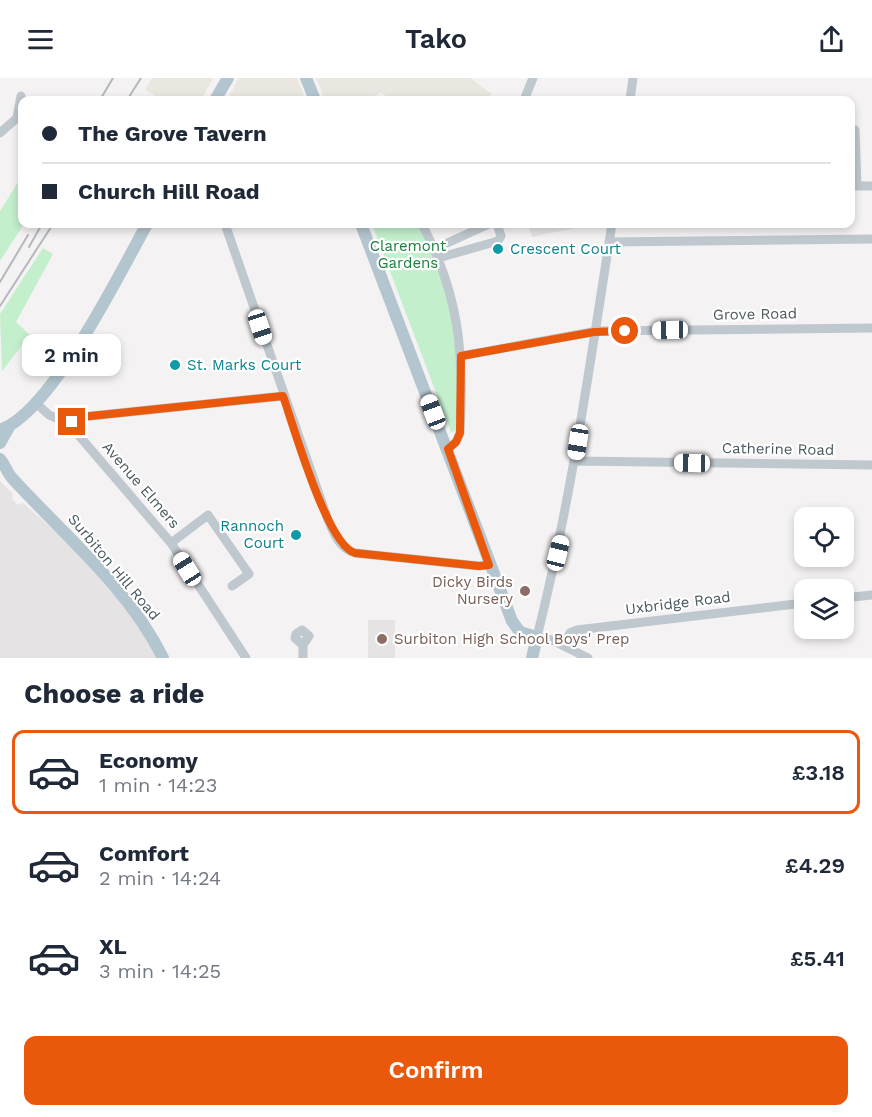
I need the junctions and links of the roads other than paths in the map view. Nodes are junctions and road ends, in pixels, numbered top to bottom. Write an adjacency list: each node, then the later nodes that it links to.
1 (228, 78): 5 (main road)
2 (306, 78): 6 (main road)
3 (533, 78): 7 (street)
4 (633, 78): 8 (street)
5 (217, 96)
6 (313, 96)
7 (526, 96)
8 (631, 96)
9 (18, 112): 10 (street)
10 (0, 133)
11 (855, 186): 12 (street)
12 (872, 186)
13 (145, 228): 27 (main road)
14 (226, 228): 26 (street)
15 (364, 228): 31 (main road)
16 (424, 228): 22 (street)
17 (482, 228): 22 (street)
18 (498, 228): 22 (street)
19 (611, 228): 21 (street)
20 (872, 239): 21 (street)
21 (609, 242): 24 (street)
22 (436, 254): 25 (street)
23 (872, 328): 24 (street, Grove Road)
24 (597, 331): 25 (street, Grove Road); 33 (street)
25 (461, 356): 31 (street)
26 (283, 396): 28 (street); 37 (street)
27 (36, 403): 28 (street); 29 (main road)
28 (69, 424): 36 (street, Avenue Elmers)
29 (5, 428): 30 (main road)
30 (0, 443)
31 (448, 449): 37 (main road)
32 (0, 459): 35 (main road, Surbiton Hill Road)
33 (575, 461): 34 (street, Catherine Road); 42 (street)
34 (872, 465)
35 (5, 474): 45 (main road, Surbiton Hill Road)
36 (171, 543): 38 (street); 46 (street, Avenue Elmers)
37 (489, 565): 42 (main road)
38 (232, 586)
39 (872, 595): 40 (street)
40 (854, 597)
41 (794, 604): 44 (street, Uxbridge Road)
42 (537, 637): 44 (street); 48 (main road)
43 (303, 645): 47 (street)
44 (564, 645): 49 (street)
45 (163, 658)
46 (246, 658)
47 (303, 658)
48 (532, 658)
49 (588, 658)

